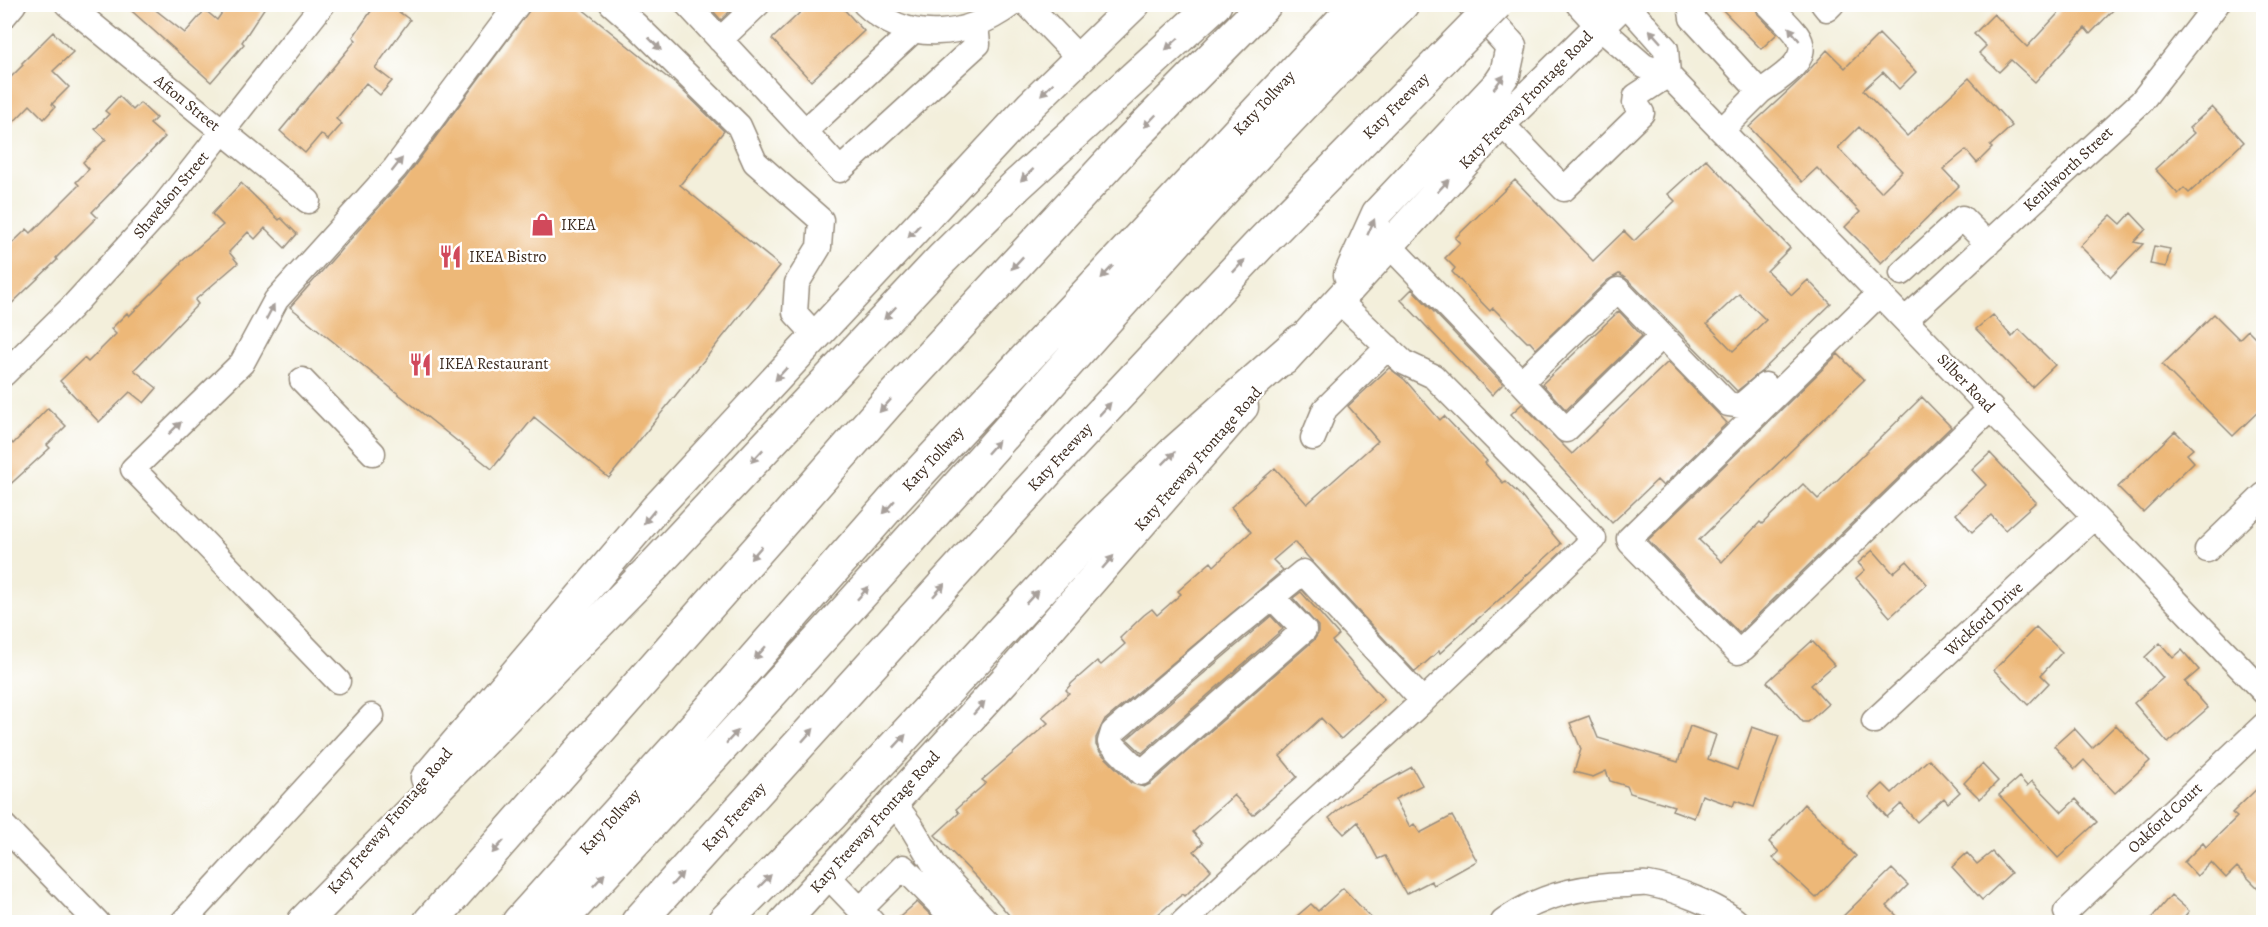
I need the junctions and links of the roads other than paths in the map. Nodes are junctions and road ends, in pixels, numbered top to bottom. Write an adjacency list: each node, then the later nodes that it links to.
1 (14, 4): 25 (street)
2 (67, 4): 36 (street, Afton Street)
3 (323, 4): 36 (street, Shavelson Street)
4 (518, 4): 59 (street, one-way to 4)
5 (612, 4): 45 (street, one-way to 45)
6 (687, 4): 29 (street)
7 (758, 4): 29 (street)
8 (865, 4): 28 (street)
9 (1012, 4): 26 (street)
10 (1027, 4): 30 (street)
11 (1135, 4): 30 (main road, Katy Freeway Frontage Road)
12 (1215, 4): 73 (highway, one-way to 73)
13 (1265, 4): 68 (highway, one-way to 68)
14 (1358, 4): 38 (highway, Katy Tollway)
15 (1473, 4): 43 (main road, one-way to 15)
16 (1496, 4): 78 (highway, Katy Freeway, one-way to 16, bridge)
17 (1578, 4): 27 (street, Silber Road)
18 (1624, 4): 27 (main road, Katy Freeway Frontage Road); 31 (street, one-way to 18)
19 (1690, 4): 32 (street)
20 (1768, 4): 32 (street, one-way to 20)
21 (1823, 4): 22 (street)
22 (1832, 4)
23 (2217, 4): 39 (street, Kenilworth Street)
24 (1388, 8): 38 (highway); 77 (highway, one-way to 24)
25 (4, 16)
26 (976, 25): 28 (street); 35 (street)
27 (1598, 26): 31 (street, Silber Road); 33 (main road, Katy Freeway Frontage Road)
28 (912, 32): 35 (street)
29 (720, 40): 35 (street)
30 (1079, 58): 45 (main road, Katy Freeway Frontage Road, one-way to 45)
31 (1668, 75): 33 (street); 34 (street, Silber Road)
32 (1760, 92): 34 (street)
33 (1501, 123): 40 (main road, Katy Freeway Frontage Road, one-way to 33)
34 (1722, 130): 42 (street, Silber Road)
35 (805, 131)
36 (223, 132): 37 (street, Afton Street); 49 (street, Shavelson Street)
37 (308, 201)
38 (1147, 229): 76 (highway, Katy Tollway, one-way to 76)
39 (1988, 243): 41 (street); 44 (street, Kenilworth Street)
40 (1388, 244): 43 (main road, Katy Freeway Frontage Road); 51 (street)
41 (1902, 273)
42 (1875, 288): 44 (street, Silber Road); 46 (street); 52 (street)
43 (1338, 300): 47 (main road, Katy Freeway Frontage Road); 48 (street)
44 (1905, 320): 52 (street, Silber Road)
45 (816, 336): 73 (main road, Katy Freeway Frontage Road, one-way to 73)
46 (1662, 336): 51 (street); 51 (street)
47 (1300, 341): 65 (main road, Katy Freeway Frontage Road, one-way to 47); 79 (highway, one-way to 47)
48 (1388, 347): 53 (street); 61 (street)
49 (4, 374)
50 (302, 380): 54 (street)
51 (1521, 382)
52 (1991, 408): 56 (street, Silber Road)
53 (1314, 438)
54 (373, 453)
55 (2264, 495): 57 (street)
56 (2094, 517): 60 (street, Silber Road); 63 (street, Wickford Drive)
57 (2207, 550)
58 (1272, 597): 58 (street); 61 (street)
59 (338, 681)
60 (2264, 692)
61 (1423, 701): 83 (street)
62 (372, 716): 72 (street)
63 (1874, 721)
64 (2264, 725): 69 (street, Oakford Court)
65 (893, 802): 67 (main road, Katy Freeway Frontage Road); 82 (street)
66 (4, 826): 71 (street)
67 (827, 875): 70 (street); 80 (main road, Katy Freeway Frontage Road)
68 (464, 885): 74 (highway); 75 (highway)
69 (2066, 912)
70 (866, 916): 81 (street)
71 (97, 922)
72 (183, 922)
73 (303, 922)
74 (415, 922)
75 (430, 922)
76 (519, 922)
77 (559, 922)
78 (638, 922)
79 (724, 922)
80 (784, 922)
81 (957, 922)
82 (987, 922)
83 (1183, 922)
84 (1503, 922): 85 (street)
85 (1737, 922)

